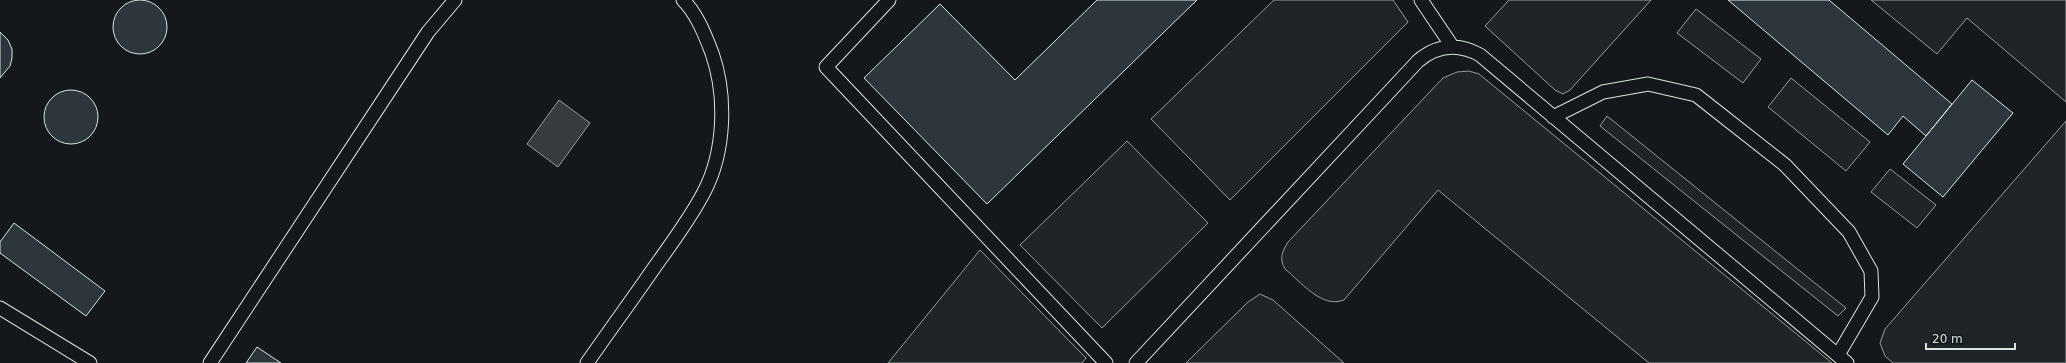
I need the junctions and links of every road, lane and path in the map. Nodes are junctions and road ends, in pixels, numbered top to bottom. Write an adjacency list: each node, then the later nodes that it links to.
1 (455, 0): 10 (lane)
2 (683, 0): 11 (lane)
3 (889, 0): 12 (lane)
4 (1421, 0): 5 (lane)
5 (1452, 46): 6 (lane); 13 (lane)
6 (1553, 117): 8 (lane); 8 (lane)
7 (0, 308): 9 (lane)
8 (1842, 359)
9 (90, 363)
10 (210, 363)
11 (587, 363)
12 (1106, 363)
13 (1136, 363)

